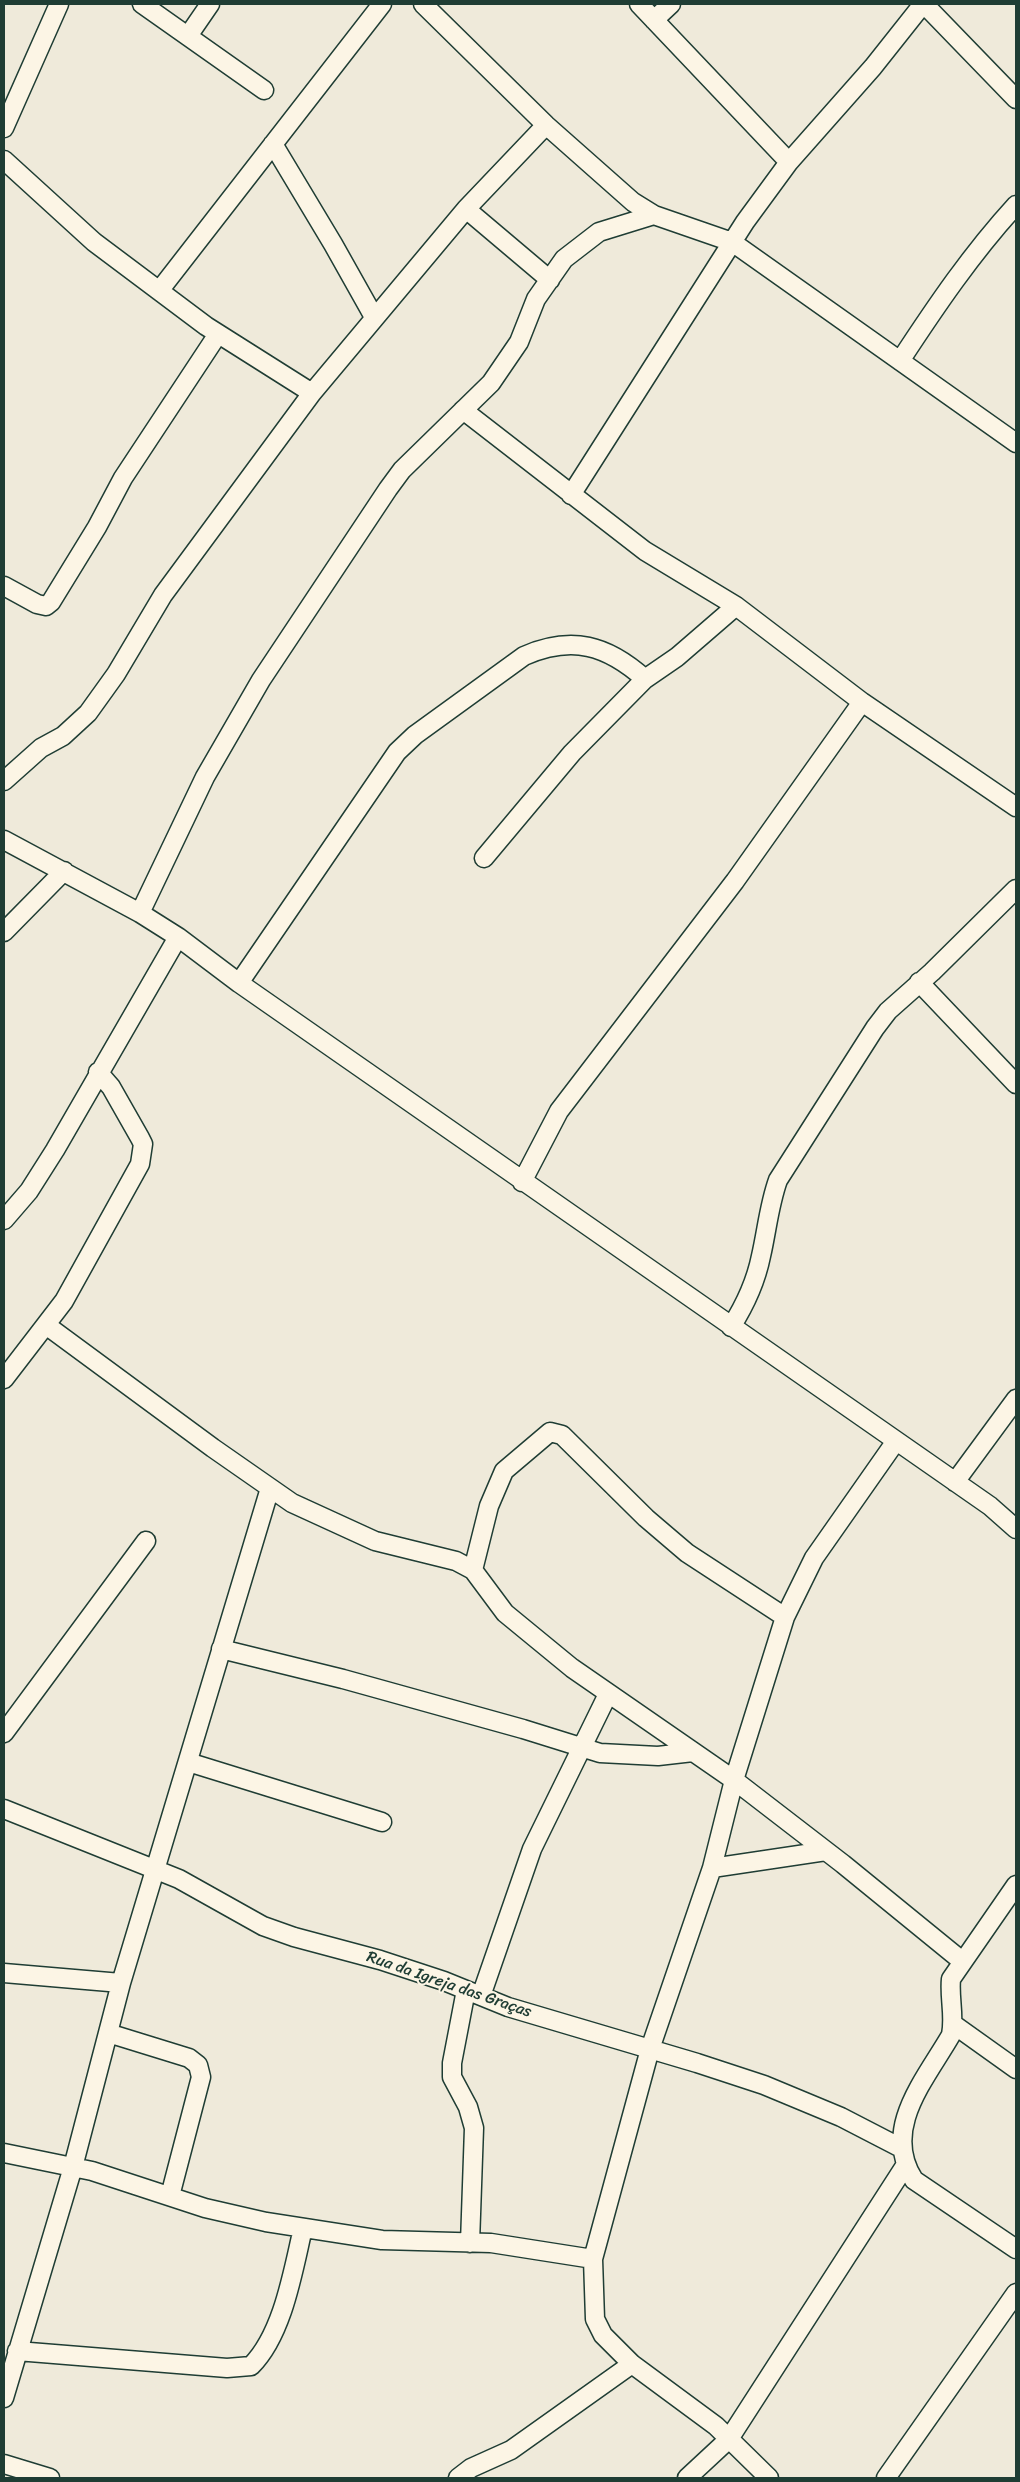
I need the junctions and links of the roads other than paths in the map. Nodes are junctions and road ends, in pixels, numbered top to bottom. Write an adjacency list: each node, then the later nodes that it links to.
1 (59, 4): 14 (street)
2 (142, 4): 10 (street)
3 (210, 4): 10 (street)
4 (382, 4): 15 (street)
5 (423, 4): 13 (street)
6 (639, 4): 9 (street)
7 (671, 4): 9 (street)
8 (923, 4): 12 (street); 17 (street)
9 (654, 20): 17 (street)
10 (188, 36): 11 (street)
11 (264, 90)
12 (1016, 99)
13 (546, 124): 19 (street); 20 (street)
14 (4, 128)
15 (273, 144): 23 (street); 24 (street)
16 (4, 160): 23 (street)
17 (789, 162): 21 (street)
18 (1016, 205): 26 (street)
19 (466, 209): 22 (street); 24 (street)
20 (654, 214): 21 (street); 22 (street)
21 (732, 242): 26 (street); 30 (street)
22 (550, 280): 28 (street)
23 (159, 291): 25 (street)
24 (374, 317): 27 (street)
25 (218, 334): 27 (street); 31 (street)
26 (900, 360): 29 (street)
27 (312, 393): 35 (street)
28 (463, 410): 30 (street); 41 (street)
29 (1016, 443)
30 (571, 495): 32 (street)
31 (4, 586)
32 (736, 606): 33 (street); 34 (street)
33 (645, 679): 38 (street); 45 (street)
34 (862, 702): 36 (street); 48 (street)
35 (4, 782)
36 (1016, 807)
37 (4, 840): 39 (street)
38 (484, 858)
39 (64, 871): 41 (street); 42 (street)
40 (1016, 889): 44 (street)
41 (140, 913): 43 (street)
42 (4, 932)
43 (178, 937): 45 (street); 46 (street)
44 (919, 982): 47 (street); 51 (street)
45 (240, 984): 48 (street)
46 (98, 1072): 49 (street); 50 (street)
47 (1016, 1084)
48 (522, 1182): 51 (street)
49 (4, 1220)
50 (46, 1325): 52 (street); 56 (street)
51 (731, 1327): 54 (street)
52 (4, 1379)
53 (1016, 1399): 55 (street)
54 (896, 1441): 55 (street); 60 (street)
55 (955, 1482): 57 (street)
56 (270, 1488): 59 (street); 61 (street)
57 (1016, 1529)
58 (146, 1541): 63 (street)
59 (473, 1570): 60 (street); 62 (street)
60 (785, 1617): 67 (street)
61 (222, 1649): 64 (street); 66 (street)
62 (608, 1694): 64 (street); 65 (street)
63 (4, 1733)
64 (582, 1747): 65 (street); 77 (street)
65 (693, 1752): 67 (street)
66 (188, 1762): 69 (street); 72 (street)
67 (734, 1780): 70 (street); 71 (street)
68 (4, 1809): 72 (street, Rua da Igreja das Graças)
69 (382, 1822)
70 (826, 1851): 71 (street); 74 (street)
71 (712, 1868): 80 (street)
72 (156, 1869): 76 (street); 77 (street, Rua da Igreja das Graças)
73 (1016, 1885): 74 (street)
74 (962, 1961): 78 (street)
75 (4, 1973): 76 (street)
76 (121, 1983): 79 (street)
77 (474, 1993): 80 (street, Rua da Igreja das Graças); 88 (street)
78 (953, 2024): 81 (street); 82 (street)
79 (108, 2033): 85 (street); 86 (street)
80 (650, 2049): 82 (street, Rua da Igreja das Graças); 90 (street)
81 (1016, 2069)
82 (901, 2148): 84 (street)
83 (4, 2153): 85 (street)
84 (905, 2166): 89 (street); 95 (street)
85 (73, 2167): 86 (street); 92 (street)
86 (170, 2196): 87 (street)
87 (303, 2228): 88 (street); 92 (street)
88 (470, 2243): 90 (street)
89 (1016, 2249)
90 (593, 2259): 93 (street)
91 (1016, 2293): 101 (street)
92 (17, 2351): 94 (street)
93 (632, 2364): 95 (street); 98 (street)
94 (4, 2398)
95 (728, 2439): 99 (street); 100 (street)
96 (4, 2464): 97 (street)
97 (50, 2478)
98 (458, 2478)
99 (687, 2478)
100 (769, 2478)
101 (886, 2478)

